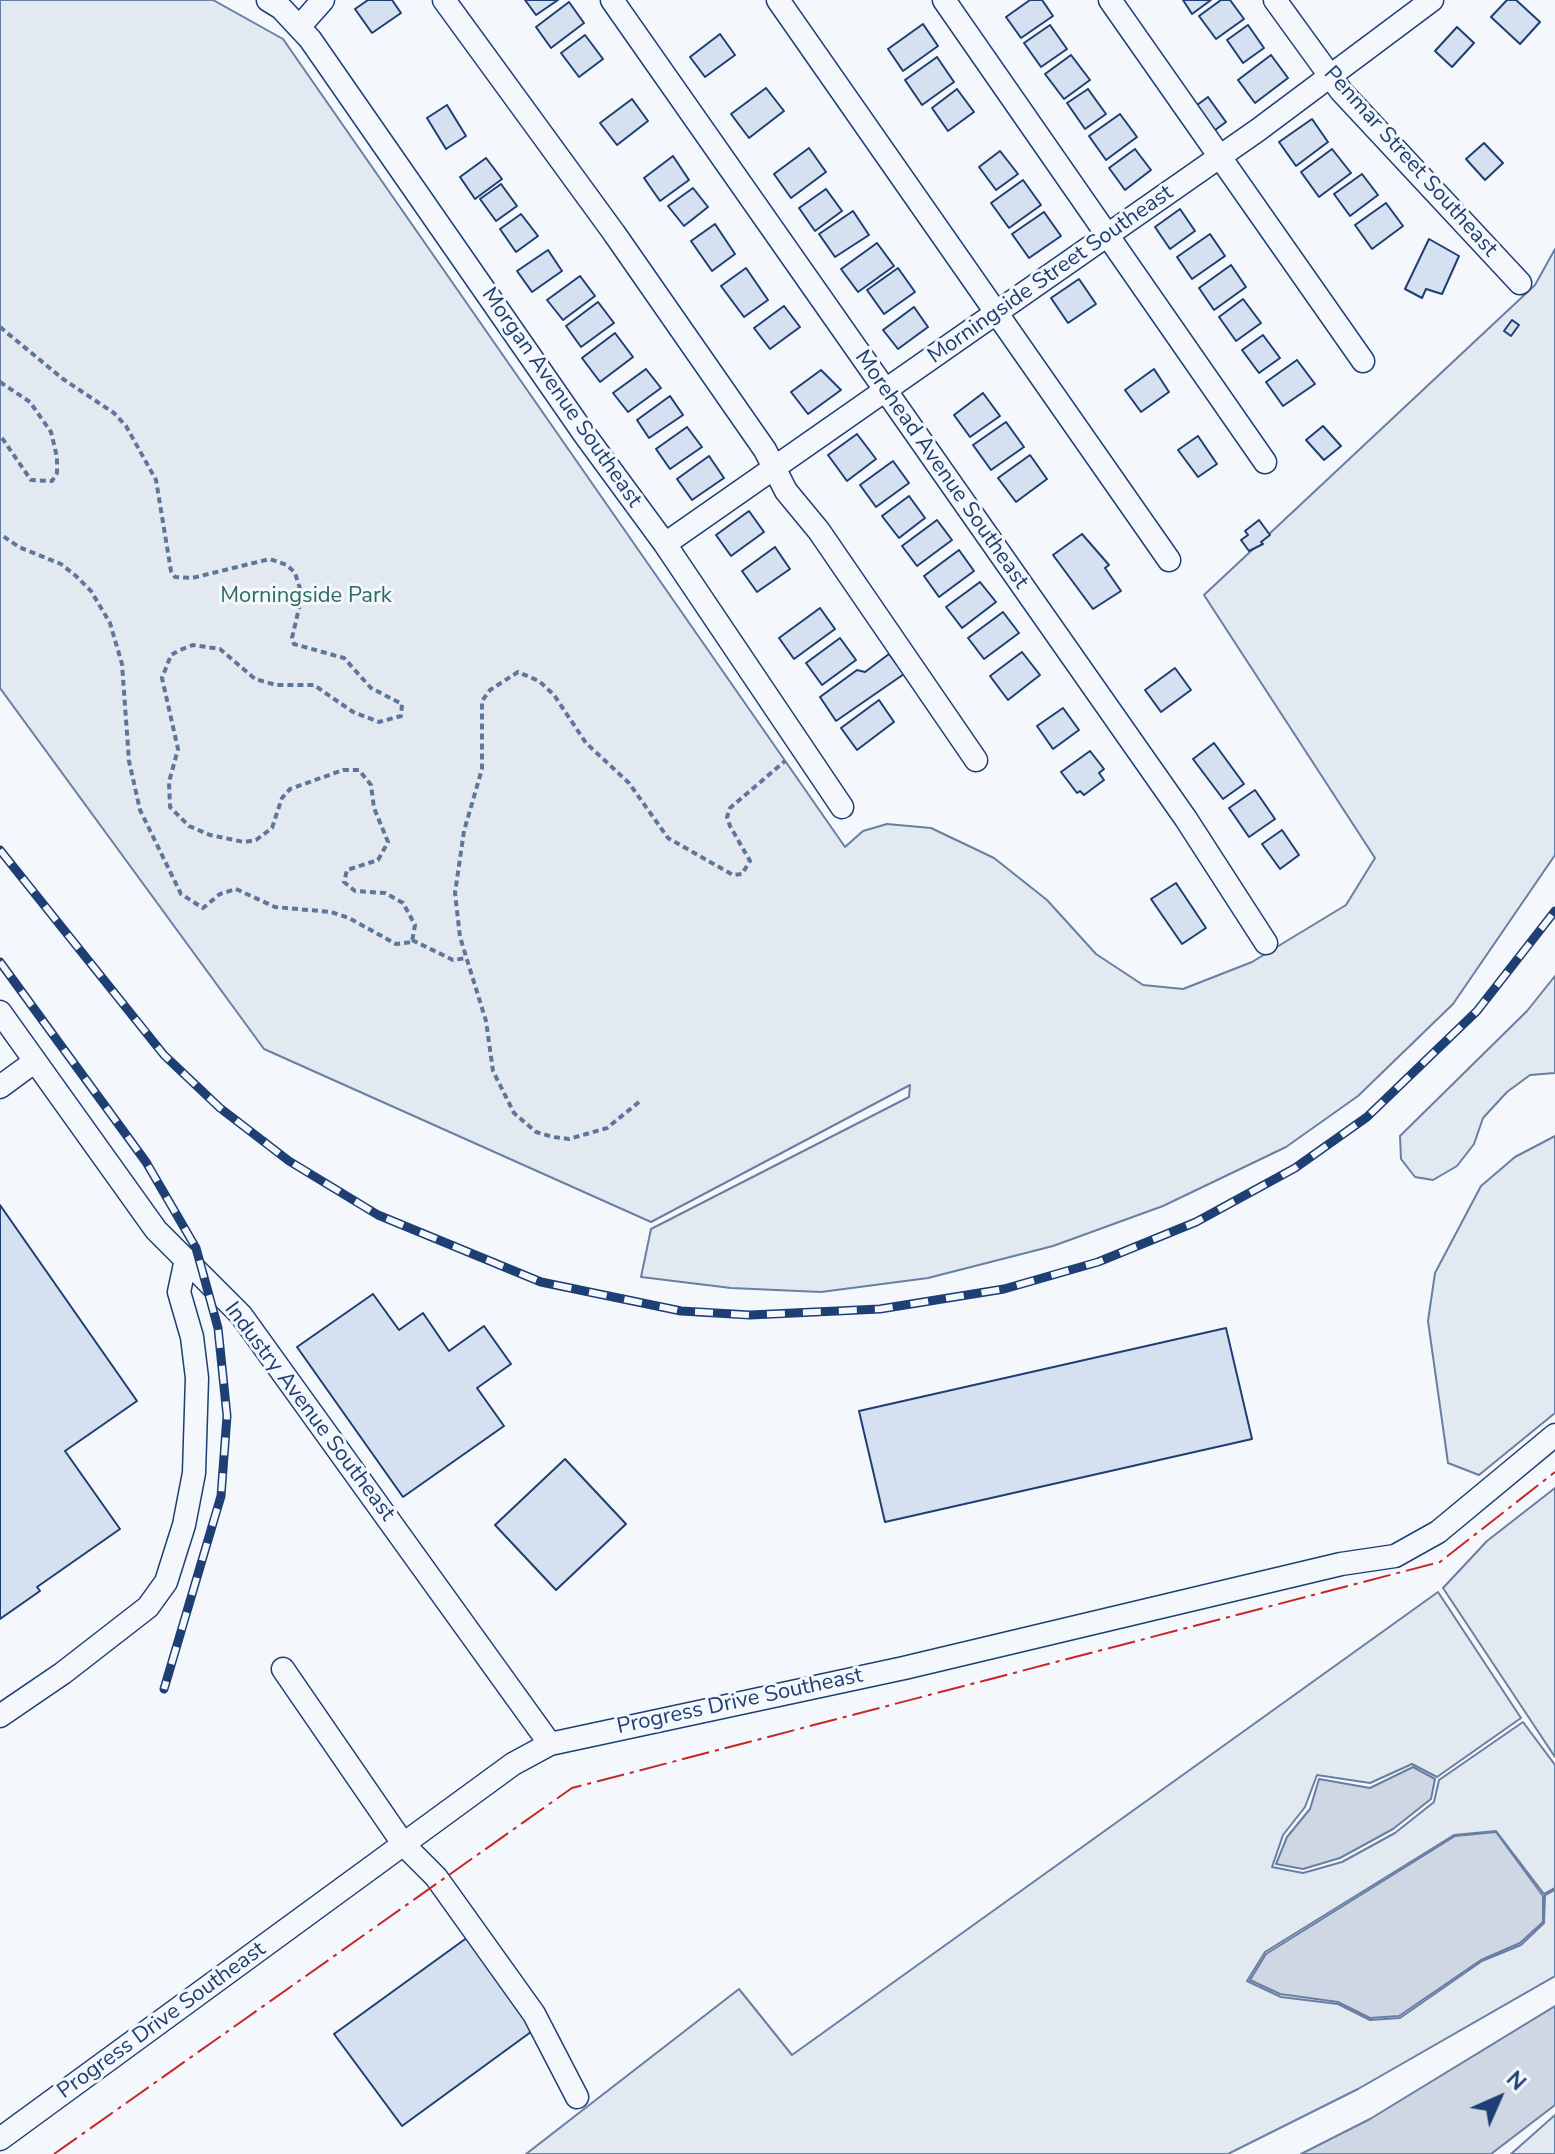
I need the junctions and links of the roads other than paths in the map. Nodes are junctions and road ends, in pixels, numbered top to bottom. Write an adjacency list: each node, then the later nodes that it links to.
1 (268, 0): 10 (street, Morgan Avenue Southeast)
2 (323, 0): 10 (street)
3 (444, 0): 19 (street)
4 (612, 0): 17 (street, Morehead Avenue Southeast)
5 (778, 0): 15 (street)
6 (944, 0): 13 (street)
7 (1110, 0): 12 (street)
8 (1275, 0): 11 (street, Penmar Street Southeast)
9 (1432, 0): 11 (street, Morningside Street Southeast)
10 (300, 26): 20 (street, Morgan Avenue Southeast)
11 (1331, 76): 12 (street, Morningside Street Southeast); 14 (street, Penmar Street Southeast)
12 (1219, 158): 13 (street, Morningside Street Southeast); 16 (street)
13 (1107, 234): 15 (street, Morningside Street Southeast); 18 (street)
14 (1520, 283)
15 (997, 313): 17 (street, Morningside Street Southeast); 21 (street)
16 (1363, 361)
17 (885, 390): 19 (street, Morningside Street Southeast); 24 (street, Morehead Avenue Southeast)
18 (1265, 462)
19 (775, 468): 20 (street, Morningside Street Southeast); 22 (street)
20 (665, 544): 23 (street, Morgan Avenue Southeast)
21 (1169, 560)
22 (976, 760)
23 (842, 807)
24 (1266, 943)
25 (0, 1012): 26 (street, Industry Avenue Southeast)
26 (34, 1062): 27 (street); 28 (street, Industry Avenue Southeast)
27 (0, 1087)
28 (186, 1259): 31 (street); 32 (street, Industry Avenue Southeast)
29 (1555, 1435): 32 (street, Progress Drive Southeast)
30 (283, 1669): 33 (street)
31 (0, 1716)
32 (550, 1744): 33 (street, Progress Drive Southeast)
33 (404, 1845): 34 (street); 35 (street, Progress Drive Southeast)
34 (577, 2097)
35 (0, 2139)

